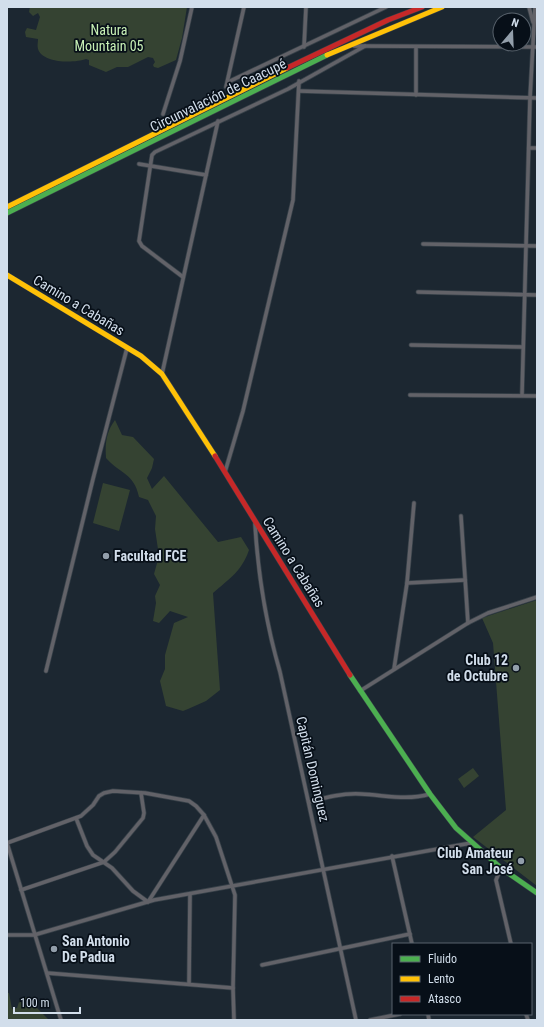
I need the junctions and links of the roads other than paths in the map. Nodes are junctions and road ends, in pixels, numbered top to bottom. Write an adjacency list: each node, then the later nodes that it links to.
1 (192, 7): 26 (street)
2 (244, 7): 20 (street)
3 (306, 7): 13 (street)
4 (386, 7): 13 (street)
5 (422, 7): 9 (main road, Circunvalación de Caacupé)
6 (442, 7): 11 (main road, Circunvalación de Caacupé)
7 (529, 7): 10 (street)
8 (535, 7): 10 (street)
9 (410, 9): 33 (main road, Circunvalación de Caacupé)
10 (534, 25): 16 (street)
11 (349, 46): 12 (street); 34 (main road, Circunvalación de Caacupé)
12 (365, 46): 14 (street); 19 (street)
13 (304, 47): 20 (street)
14 (416, 47): 15 (street); 23 (street)
15 (492, 47)
16 (532, 47): 17 (street)
17 (537, 47)
18 (532, 52): 24 (street)
19 (299, 81): 22 (street); 27 (street)
20 (228, 82): 21 (street)
21 (226, 87)
22 (299, 91): 23 (street); 50 (street)
23 (416, 94): 24 (street)
24 (530, 98): 25 (street); 28 (street)
25 (537, 98)
26 (164, 114)
27 (218, 121): 31 (street); 32 (street)
28 (529, 148): 29 (street); 36 (street)
29 (537, 148)
30 (139, 164): 31 (street)
31 (151, 166): 32 (street); 39 (street)
32 (206, 175): 39 (street)
33 (7, 207)
34 (7, 213)
35 (423, 244): 36 (street)
36 (526, 246): 37 (street); 41 (street)
37 (537, 246)
38 (7, 276): 45 (main road, Camino a Cabañas)
39 (184, 277): 46 (street)
40 (418, 292): 41 (street)
41 (525, 294): 42 (street); 44 (street)
42 (537, 295)
43 (411, 345): 44 (street)
44 (523, 347): 48 (street)
45 (127, 348): 46 (main road, Camino a Cabañas); 59 (street)
46 (162, 374): 50 (main road, Camino a Cabañas)
47 (410, 395): 48 (street)
48 (522, 395): 49 (street)
49 (537, 396)
50 (226, 472): 53 (main road, Camino a Cabañas)
51 (414, 503): 55 (street)
52 (461, 516): 54 (street)
53 (255, 523): 60 (main road, Camino a Cabañas); 63 (street, Capitán Dominguez)
54 (465, 580): 55 (street); 57 (street)
55 (407, 583): 58 (street)
56 (537, 597): 57 (street)
57 (468, 623): 58 (street)
58 (394, 669): 60 (street)
59 (46, 671)
60 (360, 691): 62 (main road, Camino a Cabañas)
61 (141, 793): 64 (street); 65 (street); 69 (street)
62 (430, 794): 63 (street); 67 (main road, Camino a Cabañas)
63 (309, 802): 70 (street, Capitán Dominguez)
64 (204, 815): 72 (street); 76 (street)
65 (76, 818): 66 (street); 69 (street)
66 (7, 843): 73 (street)
67 (471, 844): 68 (street); 71 (main road, Camino a Cabañas)
68 (392, 856): 70 (street); 77 (street)
69 (104, 862): 73 (street); 76 (street)
70 (324, 868): 72 (street); 82 (street, Capitán Dominguez)
71 (501, 868): 74 (main road, Camino a Cabañas); 81 (street)
72 (233, 885): 75 (street); 86 (street)
73 (21, 890): 79 (street)
74 (536, 892)
75 (190, 894): 76 (street); 85 (street)
76 (148, 902): 79 (street)
77 (410, 934): 80 (street); 82 (street)
78 (7, 935): 79 (street)
79 (34, 935): 84 (street)
80 (412, 943)
81 (511, 943)
82 (341, 949): 83 (street); 90 (street, Capitán Dominguez)
83 (262, 965)
84 (47, 973): 85 (street); 88 (street)
85 (189, 984): 86 (street)
86 (233, 988): 89 (street)
87 (395, 1015): 91 (street)
88 (61, 1020)
89 (234, 1020)
90 (356, 1020)
91 (370, 1020)

